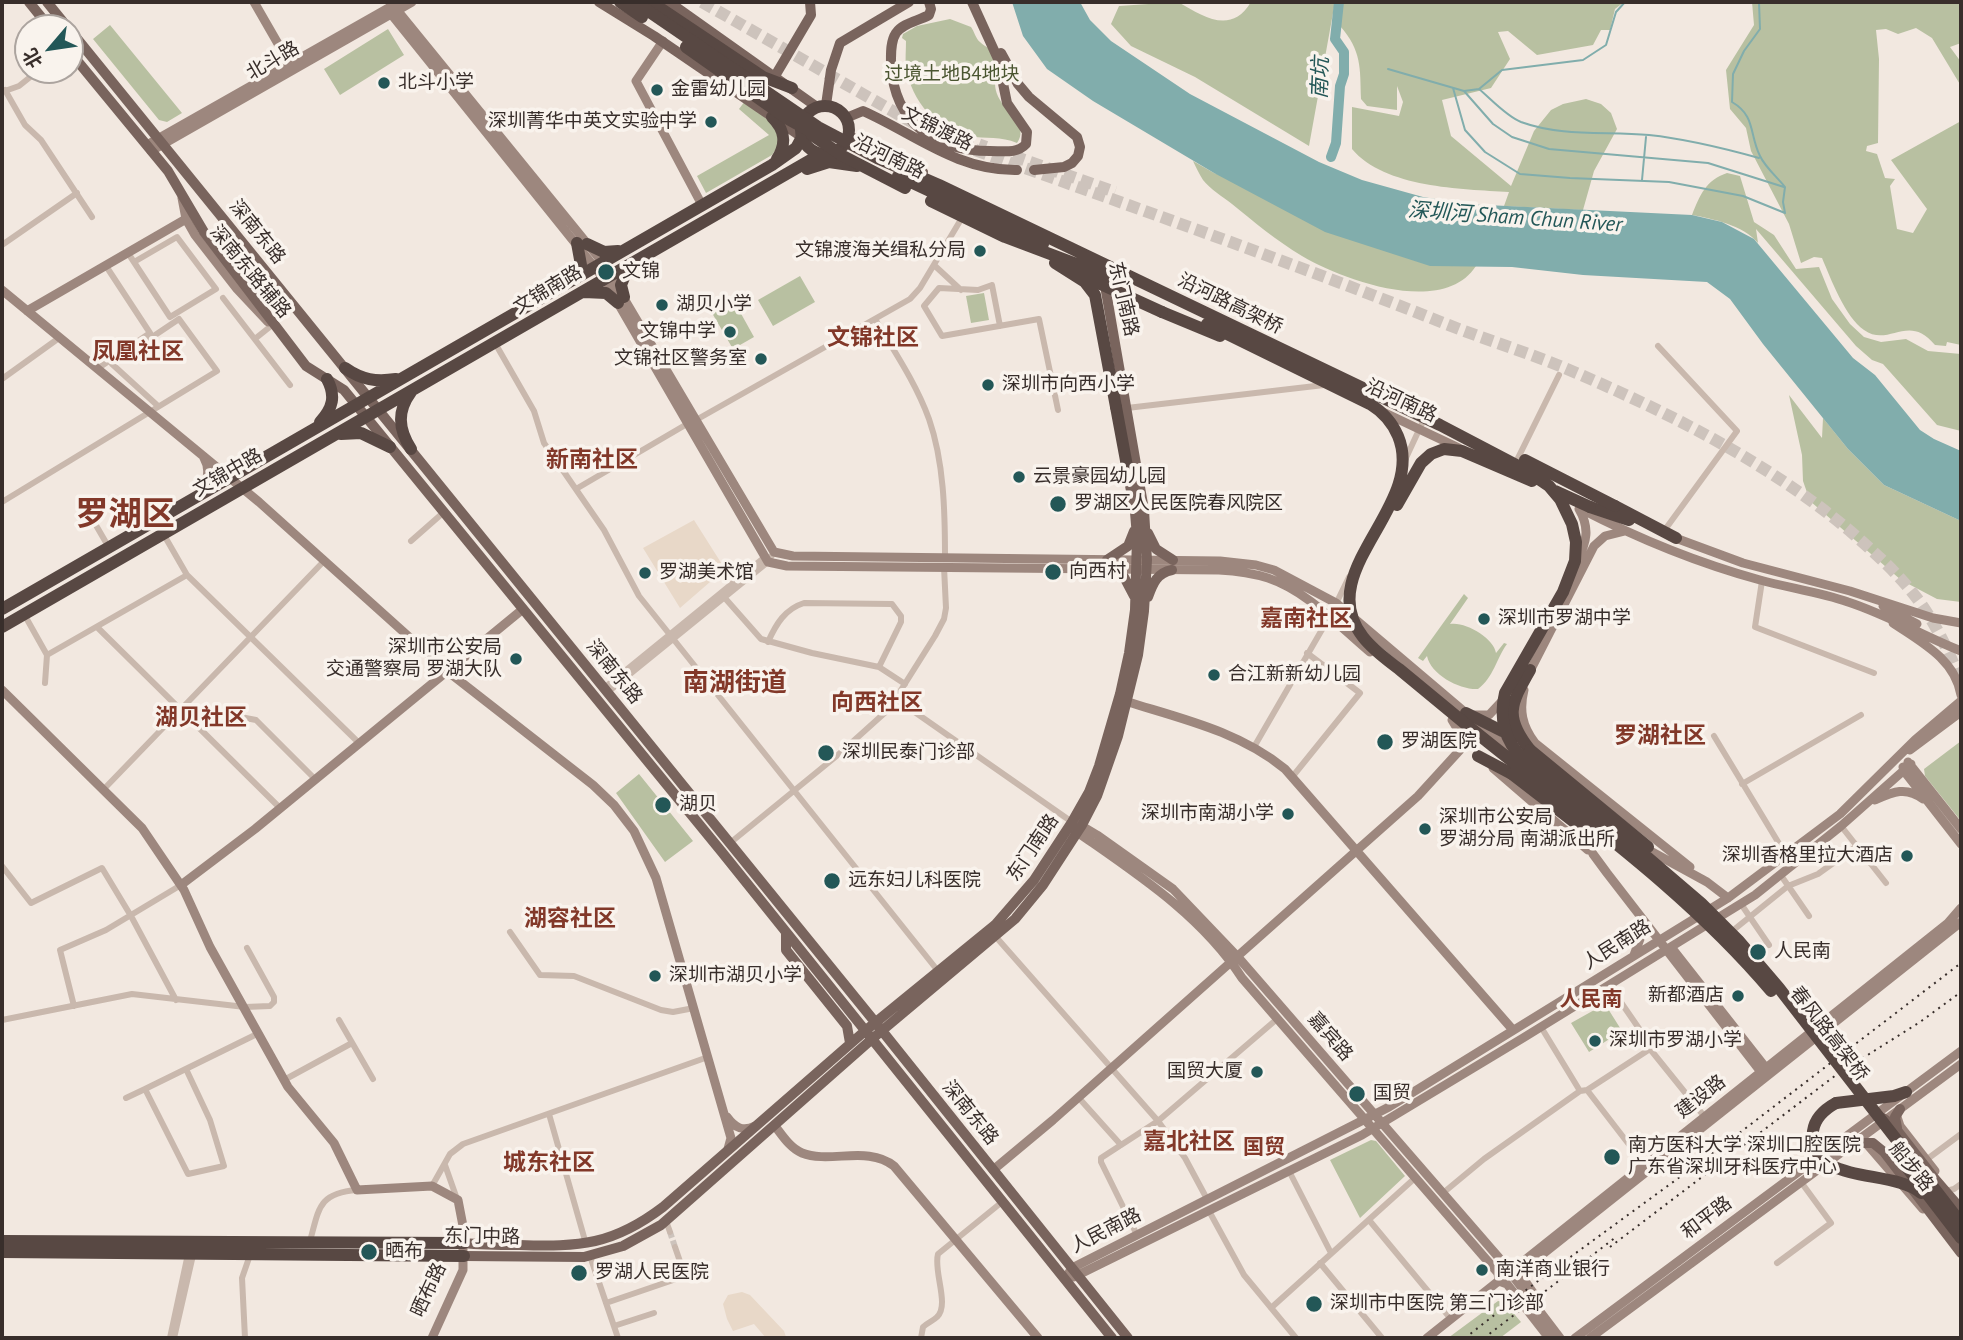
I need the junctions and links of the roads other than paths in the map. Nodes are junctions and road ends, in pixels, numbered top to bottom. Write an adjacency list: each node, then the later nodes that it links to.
1 (254, 2): 15 (main road)
2 (412, 2): 12 (main road, 北斗路)
3 (599, 2): 13 (main road)
4 (620, 2): 24 (highway, 沿河路高架桥, bridge)
5 (635, 2): 93 (highway, 沿河路高架桥, bridge)
6 (650, 2): 19 (highway)
7 (669, 2): 17 (main road)
8 (810, 2): 17 (main road)
9 (909, 2): 21 (main road)
10 (929, 2): 11 (main road, 文锦渡路)
11 (974, 2): 33 (main road, 文锦渡路)
12 (394, 8): 15 (main road, 北斗路); 43 (main road)
13 (663, 41): 22 (main road); 38 (main road)
14 (84, 47): 27 (main road, 深南东路)
15 (291, 67): 27 (main road, 北斗路)
16 (84, 69): 28 (main road, 深南东路)
17 (775, 76): 19 (main road)
18 (22, 84): 20 (street)
19 (792, 88): 21 (main road)
20 (4, 91): 36 (street)
21 (822, 106): 23 (highway); 26 (highway)
22 (772, 117): 26 (main road); 31 (highway)
23 (846, 118): 25 (highway); 32 (main road, 文锦渡路)
24 (788, 119): 34 (highway, bridge); 57 (highway, 沿河路高架桥, bridge)
25 (849, 135): 29 (highway); 37 (main road, 沿河南路)
26 (802, 137): 30 (highway); 31 (highway, 文锦南路)
27 (161, 141): 28 (main road, 北斗路); 74 (main road, 深南东路)
28 (149, 148): 35 (main road, 深南东路)
29 (837, 151): 30 (highway); 39 (main road, 沿河南路)
30 (821, 154): 47 (highway, 文锦南路)
31 (772, 164): 38 (highway, 文锦南路)
32 (1017, 170)
33 (1034, 170)
34 (871, 171): 42 (highway, bridge); 47 (highway, bridge)
35 (180, 189): 41 (main road, 深南东路辅路); 68 (main road, 深南东路)
36 (76, 193): 40 (street); 44 (street)
37 (974, 197): 39 (street); 48 (main road, 沿河南路)
38 (702, 205): 45 (highway, 文锦南路)
39 (965, 213): 52 (street); 55 (main road, 沿河南路)
40 (92, 217)
41 (186, 219): 46 (main road); 66 (main road, 深南东路辅路)
42 (1005, 237): 54 (highway, bridge); 57 (highway, bridge)
43 (582, 243): 45 (highway); 51 (main road); 58 (highway)
44 (2, 245)
45 (629, 248): 51 (highway, 文锦南路)
46 (128, 253): 49 (street); 53 (main road)
47 (645, 255): 50 (highway, 文锦南路)
48 (1097, 256): 55 (main road, 东门南路); 57 (main road, 东门南路); 90 (main road, 沿河南路)
49 (134, 262): 49 (street)
50 (632, 262): 56 (highway, 文锦南路); 63 (highway)
51 (599, 265): 56 (main road); 58 (highway, 文锦南路)
52 (934, 265): 60 (street); 65 (street)
53 (106, 266): 64 (main road); 75 (street)
54 (1065, 268): 71 (highway, bridge); 86 (highway, bridge)
55 (1090, 274): 57 (main road, 沿河南路); 101 (main road, 东门南路)
56 (607, 277): 61 (highway, 文锦南路); 63 (main road)
57 (1108, 279): 71 (main road, 沿河南路); 86 (main road, 东门南路); 120 (highway, 沿河路高架桥, bridge)
58 (569, 283): 77 (highway, 文锦南路)
59 (2, 290): 64 (main road)
60 (963, 291): 67 (street); 67 (street)
61 (583, 292): 63 (highway); 72 (highway, 文锦南路)
62 (223, 298): 70 (street)
63 (621, 300): 92 (main road)
64 (27, 311): 69 (main road)
65 (875, 319): 92 (street); 121 (street)
66 (271, 326): 68 (main road, 深南东路辅路); 70 (street)
67 (1000, 326): 88 (street)
68 (283, 337): 79 (main road, 深南东路)
69 (59, 338): 75 (main road); 78 (street)
70 (256, 338): 81 (street)
71 (1233, 341): 80 (main road, 沿河南路)
72 (495, 343): 82 (highway, 文锦南路); 104 (street)
73 (1658, 346): 112 (street)
74 (345, 368): 77 (highway); 83 (main road, 深南东路)
75 (97, 369): 89 (main road)
76 (1559, 375): 100 (street)
77 (404, 378): 83 (highway, 文锦南路)
78 (2, 379)
79 (327, 379): 84 (main road, 深南东路); 94 (highway)
80 (1324, 384): 86 (street); 95 (main road, 沿河南路)
81 (290, 385)
82 (413, 390): 87 (highway, 文锦南路); 98 (highway)
83 (368, 397): 84 (highway, 文锦南路); 87 (main road, 深南东路)
84 (355, 404): 91 (main road, 深南东路); 94 (highway, 文锦中路)
85 (158, 406): 85 (street); 89 (street)
86 (1121, 407): 101 (highway); 110 (main road, 东门南路)
87 (379, 410): 91 (highway, 文锦南路); 98 (main road, 深南东路)
88 (1058, 410)
89 (148, 411): 99 (main road); 106 (street)
90 (1425, 416): 95 (street); 100 (main road, 沿河南路)
91 (366, 417): 96 (highway, 文锦中路); 97 (main road, 深南东路)
92 (692, 422): 104 (street); 117 (main road); 118 (main road)
93 (1440, 425): 112 (highway, bridge); 170 (highway, 沿河路高架桥, bridge)
94 (313, 428): 102 (highway, 文锦中路)
95 (1420, 429): 107 (main road, 沿河南路); 130 (street)
96 (333, 435): 97 (highway); 103 (highway, 文锦中路)
97 (390, 447): 109 (main road, 深南东路)
98 (411, 449): 154 (main road, 深南东路)
99 (203, 456): 102 (main road); 105 (main road)
100 (1516, 462): 111 (main road, 沿河南路)
101 (1127, 466): 110 (main road, 东门南路)
102 (228, 476): 103 (main road); 105 (highway, 文锦中路)
103 (242, 487): 113 (highway, 文锦中路); 119 (main road)
104 (576, 489): 141 (street)
105 (201, 493): 116 (highway, 文锦中路)
106 (2, 502)
107 (1584, 507): 111 (highway); 120 (highway, bridge); 161 (main road)
108 (86, 508): 116 (street)
109 (444, 512): 115 (street); 132 (main road, 深南东路)
110 (1140, 527): 122 (main road); 123 (main road, 东门南路); 124 (main road)
111 (1631, 527): 114 (main road, 沿河南路); 126 (main road, 沿河南路); 147 (main road)
112 (1663, 532): 114 (highway)
113 (163, 533): 125 (street); 135 (highway, 文锦中路)
114 (1676, 538): 127 (main road, 沿河南路)
115 (411, 541)
116 (108, 546): 131 (highway, 文锦中路)
117 (774, 552): 118 (street); 121 (main road)
118 (766, 559): 121 (main road); 128 (street)
119 (324, 560): 140 (street); 148 (main road)
120 (1361, 561): 170 (highway, 沿河路高架桥, bridge)
121 (945, 562): 122 (main road); 152 (street)
122 (1108, 565): 123 (main road); 129 (main road)
123 (1142, 565): 124 (main road); 129 (main road, 东门南路); 133 (main road, 东门南路)
124 (1172, 565): 130 (main road); 133 (main road); 136 (main road)
125 (187, 575): 139 (street); 140 (street)
126 (1762, 581): 134 (main road, 沿河南路); 149 (street)
127 (1850, 591): 137 (main road, 沿河南路); 143 (main road, 沿河南路)
128 (723, 595): 141 (street); 142 (street)
129 (1135, 600): 180 (main road, 东门南路)
130 (1336, 603): 136 (street); 161 (main road)
131 (2, 609)
132 (523, 609): 148 (main road); 207 (main road, 深南东路)
133 (1144, 611): 158 (main road, 东门南路)
134 (1878, 612): 143 (main road, 沿河南路); 150 (main road)
135 (24, 614): 138 (highway, 文锦中路); 145 (street)
136 (1329, 618): 144 (street); 163 (main road)
137 (1961, 623)
138 (2, 627)
139 (97, 627): 145 (street); 159 (street)
140 (250, 636): 159 (street); 165 (street)
141 (672, 637): 154 (street); 176 (street)
142 (768, 642): 146 (street); 146 (street)
143 (1961, 651)
144 (1307, 653): 166 (street); 172 (street)
145 (47, 655): 151 (street)
146 (879, 667): 152 (street)
147 (1530, 670): 170 (highway); 192 (main road)
148 (447, 671): 165 (main road); 223 (main road)
149 (1874, 673)
150 (1957, 673): 155 (main road)
151 (45, 683)
152 (905, 684): 156 (street)
153 (2, 690): 175 (main road)
154 (606, 690): 183 (main road, 深南东路)
155 (1961, 695)
156 (896, 699): 176 (street); 180 (street, 嘉宾路)
157 (1961, 701): 168 (main road, 人民南路)
158 (1128, 702): 166 (main road); 180 (main road, 东门南路)
159 (182, 708): 173 (street); 175 (street); 179 (street)
160 (1961, 712): 168 (main road)
161 (1466, 713): 170 (highway); 192 (main road)
162 (1861, 715): 174 (street)
163 (1452, 720): 167 (main road); 169 (main road)
164 (1714, 736): 174 (street)
165 (359, 743): 173 (main road)
166 (1254, 747): 172 (main road)
167 (1482, 752): 169 (main road); 170 (highway); 190 (main road); 190 (main road)
168 (1902, 754): 171 (main road); 187 (main road, 人民南路)
169 (1456, 756): 186 (main road)
170 (1521, 762): 197 (highway, 春风路高架桥, bridge); 197 (highway, bridge)
171 (1907, 767): 177 (main road); 178 (main road, 人民南路); 182 (main road)
172 (1293, 776): 186 (main road)
173 (315, 779): 179 (main road)
174 (1742, 783): 187 (street)
175 (103, 790): 194 (main road)
176 (794, 792): 183 (street); 217 (street)
177 (1931, 804): 178 (main road); 184 (main road)
178 (1864, 806): 181 (main road, 人民南路)
179 (280, 808): 194 (main road)
180 (1077, 826): 208 (main road, 东门南路); 214 (main road, 嘉宾路); 217 (main road, 东门南路)
181 (1841, 826): 185 (street); 188 (main road, 人民南路)
182 (1961, 829)
183 (730, 843): 219 (main road, 深南东路)
184 (1961, 844)
185 (1857, 846): 193 (street); 195 (street)
186 (1358, 850): 214 (main road); 230 (main road)
187 (1786, 856): 188 (street); 196 (main road, 人民南路)
188 (1791, 865): 191 (main road, 人民南路)
189 (2, 866): 201 (street)
190 (1606, 873): 200 (main road)
191 (1780, 874): 195 (street); 198 (main road, 人民南路)
192 (1707, 882): 196 (main road)
193 (1886, 883)
194 (181, 886): 201 (street); 222 (main road)
195 (1788, 886): 202 (street); 203 (street)
196 (1728, 898): 209 (main road, 人民南路)
197 (1695, 904): 292 (highway, 春风路高架桥, bridge); 295 (highway, 春风路高架桥, bridge)
198 (1741, 904): 202 (street); 212 (main road, 人民南路)
199 (1961, 908): 244 (main road, 建设路)
200 (1636, 911): 209 (main road); 213 (main road)
201 (131, 916): 220 (street); 221 (street)
202 (1750, 916): 205 (street); 210 (street)
203 (1809, 916)
204 (1961, 922): 317 (main road, 建设路)
205 (1736, 928)
206 (510, 932): 223 (street)
207 (786, 933): 232 (main road, 深南东路); 234 (main road)
208 (996, 937): 224 (main road, 东门南路); 243 (street)
209 (1658, 940): 212 (main road); 213 (main road, 人民南路)
210 (1769, 945)
211 (247, 948): 222 (street)
212 (1668, 948): 215 (main road, 人民南路); 216 (main road); 244 (main road)
213 (1633, 956): 230 (main road, 人民南路)
214 (1234, 959): 225 (main road, 嘉宾路); 243 (main road); 255 (main road, 嘉宾路)
215 (1647, 961): 216 (main road); 218 (main road, 人民南路)
216 (1681, 969): 244 (main road)
217 (939, 971): 224 (main road, 东门南路)
218 (1609, 985): 229 (main road, 人民南路); 236 (street)
219 (855, 998): 224 (main road); 228 (main road, 深南东路)
220 (176, 1000): 221 (street); 222 (street)
221 (74, 1006): 226 (street)
222 (245, 1007): 231 (main road)
223 (694, 1008): 240 (main road)
224 (895, 1013): 228 (main road, 东门南路); 235 (main road)
225 (1277, 1019): 259 (main road, 嘉宾路); 260 (street)
226 (2, 1020)
227 (339, 1020): 233 (street)
228 (878, 1026): 232 (main road, 东门中路); 235 (main road, 深南东路)
229 (1541, 1027): 248 (street); 261 (main road, 人民南路)
230 (1513, 1030): 255 (main road, 人民南路)
231 (259, 1033): 242 (street); 246 (main road)
232 (868, 1035): 234 (main road, 东门中路); 238 (main road, 东门中路); 239 (main road, 深南东路)
233 (352, 1043): 245 (street); 246 (street)
234 (850, 1043): 262 (main road, 东门中路)
235 (895, 1048): 276 (main road, 深南东路)
236 (1650, 1049): 248 (street); 256 (street)
237 (1961, 1051): 249 (main road, 和平路)
238 (854, 1054): 239 (main road); 263 (main road, 东门中路)
239 (885, 1056): 289 (main road, 深南东路)
240 (708, 1057): 253 (main road); 254 (street)
241 (1961, 1064): 252 (main road, 和平路)
242 (186, 1069): 247 (street); 247 (street)
243 (1109, 1069): 250 (main road); 260 (street)
244 (1763, 1070): 256 (main road, 建设路)
245 (373, 1079)
246 (284, 1080): 283 (main road)
247 (145, 1089): 251 (street)
248 (1584, 1091): 274 (street); 285 (street)
249 (1906, 1092): 257 (main road, 和平路); 292 (highway, bridge)
250 (1078, 1097): 269 (street); 276 (main road)
251 (126, 1098)
252 (1900, 1109): 258 (main road, 和平路); 265 (main road); 273 (main road)
253 (724, 1113): 262 (main road); 271 (main road)
254 (548, 1114): 275 (street); 303 (street)
255 (1375, 1114): 259 (main road, 人民南路); 261 (main road, 嘉宾路)
256 (1704, 1116): 274 (main road, 建设路)
257 (1872, 1117): 258 (main road); 338 (main road, 和平路)
258 (1886, 1119): 265 (main road, 船步路); 270 (main road, 和平路)
259 (1364, 1120): 264 (main road, 嘉宾路); 287 (main road, 人民南路)
260 (1158, 1121): 269 (street); 287 (street)
261 (1383, 1124): 264 (main road, 人民南路); 285 (main road, 嘉宾路)
262 (755, 1126): 271 (main road, 东门中路)
263 (775, 1126): 294 (main road, 东门中路); 300 (main road)
264 (1373, 1129): 277 (main road, 人民南路); 278 (main road, 嘉宾路)
265 (1898, 1132): 268 (main road, 船步路)
266 (1961, 1134): 273 (street)
267 (1860, 1143): 270 (main road, 船步路); 272 (main road); 296 (main road, 船步路)
268 (1907, 1143): 272 (main road); 279 (main road, 船步路)
269 (1121, 1145): 298 (street)
270 (1848, 1147): 280 (main road, 和平路)
271 (728, 1149): 303 (main road, 东门中路)
272 (1888, 1157): 286 (main road, 船步路)
273 (1926, 1160): 284 (main road)
274 (1644, 1164): 315 (main road, 建设路)
275 (445, 1165): 282 (street); 288 (street)
276 (993, 1170): 314 (main road, 深南东路)
277 (1289, 1171): 291 (main road, 人民南路); 307 (street)
278 (1415, 1178): 293 (street); 318 (main road, 嘉宾路)
279 (1935, 1180): 284 (main road, 船步路); 286 (main road)
280 (1801, 1182): 313 (street); 339 (main road, 和平路)
281 (1961, 1184): 284 (street)
282 (432, 1186): 283 (main road); 288 (main road)
283 (357, 1190): 302 (street)
284 (1946, 1191): 290 (main road, 船步路)
285 (1443, 1193): 315 (main road, 嘉宾路)
286 (1915, 1194): 296 (main road, 船步路)
287 (1207, 1199): 298 (main road, 人民南路)
288 (458, 1200): 305 (main road)
289 (1002, 1202): 300 (street); 316 (main road, 深南东路)
290 (1961, 1209)
291 (1209, 1211): 314 (main road, 人民南路); 320 (street)
292 (1939, 1211): 299 (highway, 春风路高架桥, bridge)
293 (1368, 1220): 307 (street); 322 (street)
294 (666, 1221): 297 (street); 311 (main road, 东门中路)
295 (1961, 1223)
296 (1941, 1228): 308 (main road, 船步路)
297 (670, 1232)
298 (1137, 1235): 314 (main road, 人民南路)
299 (1961, 1238)
300 (955, 1239): 329 (street); 330 (main road)
301 (2, 1241): 302 (highway, 东门中路)
302 (309, 1243): 305 (highway, 东门中路)
303 (586, 1244): 305 (main road, 东门中路)
304 (675, 1247): 319 (street)
305 (464, 1250): 310 (highway, 东门中路); 311 (main road, 东门中路); 326 (main road, 晒布路); 327 (main road, 晒布路)
306 (2, 1252): 309 (highway, 东门中路)
307 (1331, 1253): 312 (street)
308 (1961, 1253)
309 (190, 1255): 310 (highway, 东门中路); 324 (street)
310 (250, 1255): 325 (street)
311 (590, 1256): 319 (street)
312 (1320, 1263): 320 (street); 334 (street)
313 (1777, 1263)
314 (1075, 1272): 316 (main road, 人民南路); 332 (main road, 深南东路)
315 (1510, 1272): 317 (main road, 嘉宾路); 318 (main road, 建设路)
316 (1065, 1279): 331 (main road, 深南东路)
317 (1520, 1280): 337 (main road, 嘉宾路)
318 (1499, 1281): 322 (main road, 建设路); 336 (main road, 嘉宾路)
319 (606, 1303): 323 (street)
320 (1271, 1308): 333 (street)
321 (654, 1313): 323 (street)
322 (1451, 1319): 335 (main road, 建设路)
323 (614, 1326): 328 (street)
324 (172, 1338)
325 (245, 1338)
326 (425, 1338)
327 (432, 1338)
328 (618, 1338)
329 (921, 1338)
330 (1038, 1338)
331 (1112, 1338)
332 (1128, 1338)
333 (1296, 1338)
334 (1382, 1338)
335 (1427, 1338)
336 (1549, 1338)
337 (1563, 1338)
338 (1575, 1338)
339 (1590, 1338)

